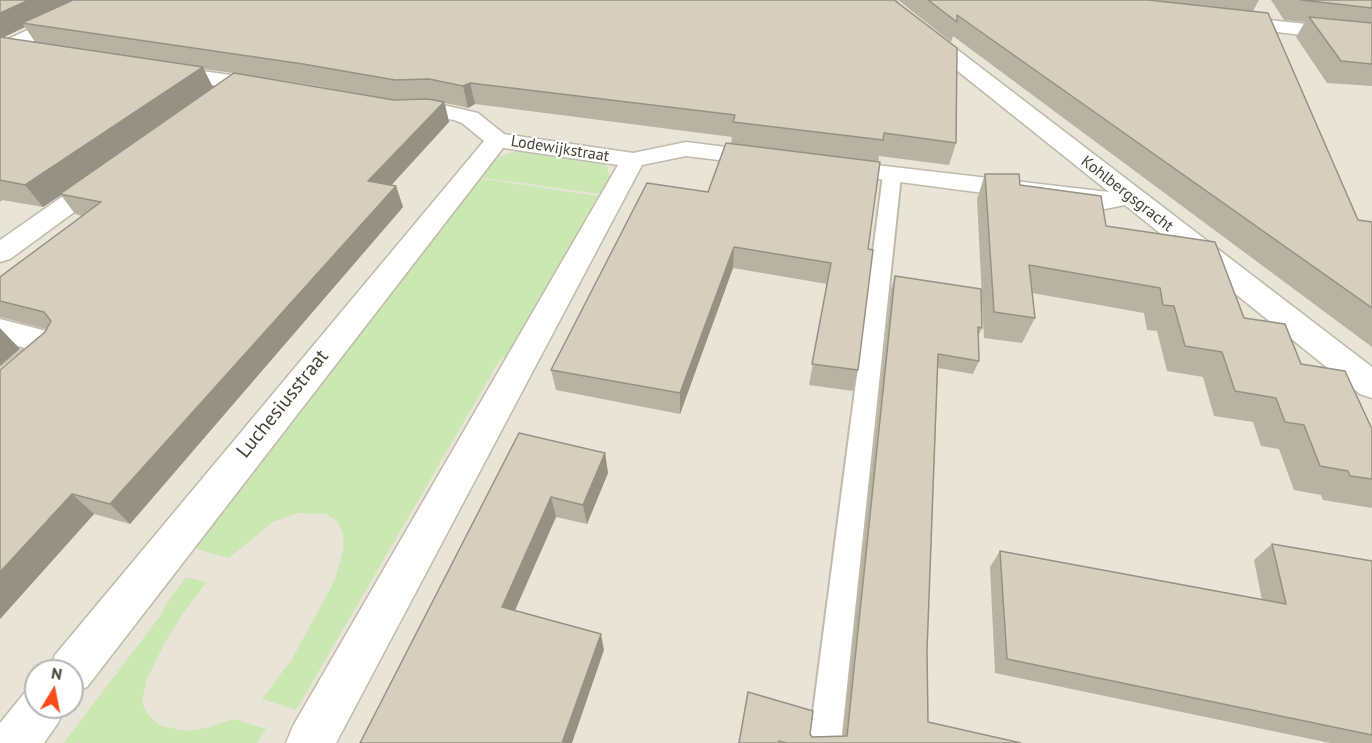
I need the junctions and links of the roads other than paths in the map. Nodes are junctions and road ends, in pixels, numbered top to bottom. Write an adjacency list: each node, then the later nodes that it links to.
1 (106, 0): 7 (street)
2 (885, 0): 18 (street, Kohlbergsgracht)
3 (1228, 0): 5 (street)
4 (1207, 20): 5 (street)
5 (1253, 25): 6 (street)
6 (1372, 37)
7 (2, 48): 8 (street)
8 (42, 53)
9 (146, 69): 10 (street)
10 (238, 83): 11 (street); 12 (street)
11 (290, 91)
12 (210, 103)
13 (379, 107): 14 (street, Lodewijkstraat)
14 (497, 140): 15 (street, Lodewijkstraat); 23 (street, Luchesiusstraat)
15 (633, 160): 17 (street, Lodewijkstraat); 26 (street)
16 (124, 165): 19 (street)
17 (892, 175): 18 (street, Lodewijkstraat); 27 (lane)
18 (1129, 196): 21 (street, Kohlbergsgracht)
19 (0, 253)
20 (0, 330): 22 (street)
21 (1372, 385)
22 (0, 387)
23 (81, 659)
24 (33, 719): 25 (street)
25 (14, 743)
26 (310, 743)
27 (825, 743)

